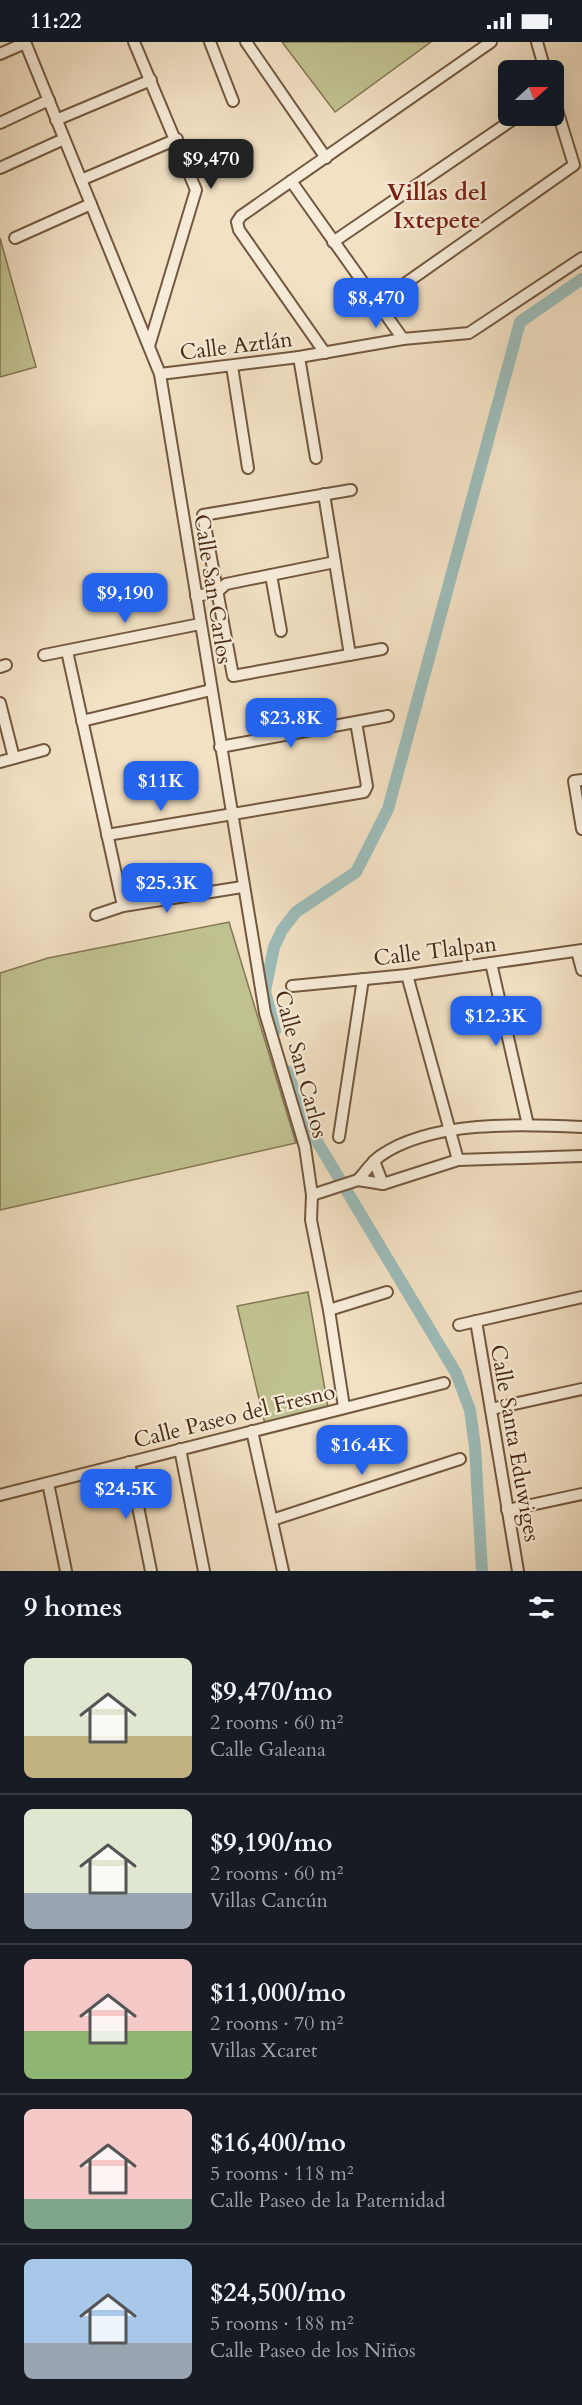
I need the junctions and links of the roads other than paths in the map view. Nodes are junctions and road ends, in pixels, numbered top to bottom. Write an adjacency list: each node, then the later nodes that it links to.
1 (25, 42): 7 (street); 10 (street, Calle San Carlos)
2 (134, 42): 9 (street)
3 (210, 42): 11 (street)
4 (246, 42): 18 (street)
5 (491, 42): 18 (street)
6 (537, 42): 8 (street)
7 (0, 54)
8 (542, 60)
9 (151, 80): 12 (street); 17 (street)
10 (49, 100): 12 (street, Calle San Carlos); 13 (street)
11 (232, 101)
12 (56, 120): 16 (street, Calle San Carlos)
13 (0, 123)
14 (503, 126): 24 (street)
15 (562, 126): 26 (street)
16 (64, 139): 19 (street); 20 (street, Calle San Carlos)
17 (177, 139): 20 (street); 28 (street)
18 (326, 158): 21 (street)
19 (0, 168)
20 (81, 180): 22 (street, Calle San Carlos)
21 (291, 182): 24 (street); 29 (street)
22 (91, 204): 23 (street); 28 (street, Calle San Carlos)
23 (15, 238)
24 (333, 242): 26 (street)
25 (582, 258): 27 (street, Calle Aztlán)
26 (376, 304): 27 (street)
27 (403, 339): 29 (street, Calle Aztlán)
28 (148, 345): 32 (street, Calle San Carlos)
29 (325, 353): 30 (street, Calle Aztlán)
30 (299, 357): 31 (street, Calle Aztlán); 33 (street)
31 (232, 366): 32 (street, Calle Aztlán); 34 (street)
32 (160, 374): 40 (street, Calle San Carlos)
33 (316, 458)
34 (248, 468)
35 (351, 490): 36 (street)
36 (324, 494): 37 (street); 39 (street)
37 (335, 562): 38 (street); 49 (street)
38 (271, 574): 41 (street); 45 (street)
39 (214, 578): 40 (street); 41 (street); 42 (street)
40 (193, 581): 43 (street, Calle San Carlos)
41 (226, 584): 42 (street)
42 (217, 591): 43 (street); 49 (street)
43 (196, 596): 44 (street, Calle San Carlos)
44 (200, 624): 47 (street); 50 (street, Calle San Carlos)
45 (281, 631)
46 (381, 649): 49 (street)
47 (67, 651): 48 (street); 53 (street)
48 (44, 655)
49 (350, 655)
50 (211, 690): 53 (street); 55 (street, Calle San Carlos)
51 (0, 704): 57 (street)
52 (388, 716): 54 (street)
53 (82, 721): 62 (street)
54 (356, 722): 55 (street); 60 (street)
55 (220, 747): 60 (street, Calle San Carlos)
56 (44, 750): 57 (street)
57 (14, 758): 58 (street)
58 (0, 762)
59 (578, 780): 61 (street)
60 (231, 815): 62 (street); 63 (street, Calle San Carlos)
61 (582, 829)
62 (107, 835): 64 (street)
63 (242, 887): 64 (street); 81 (street, Calle San Carlos)
64 (123, 906): 65 (street)
65 (96, 915)
66 (580, 950): 67 (street, Calle Tlalpan); 68 (street)
67 (491, 963): 69 (street, Calle Tlalpan); 72 (street)
68 (582, 970)
69 (407, 975): 70 (street, Calle Tlalpan); 74 (street)
70 (363, 979): 71 (street, Calle Tlalpan); 75 (street)
71 (292, 986)
72 (528, 1125): 73 (street); 74 (street)
73 (582, 1127)
74 (448, 1130): 77 (street); 78 (street)
75 (339, 1137)
76 (582, 1156): 77 (street)
77 (458, 1160): 80 (street)
78 (374, 1161): 79 (street); 80 (street)
79 (353, 1182): 80 (street); 81 (street)
80 (382, 1184)
81 (312, 1195): 84 (street, Calle San Carlos)
82 (387, 1292): 84 (street)
83 (582, 1297): 85 (street)
84 (329, 1310): 89 (street, Calle San Carlos)
85 (476, 1321): 86 (street); 90 (street, Calle Santa Eduwiges)
86 (459, 1324)
87 (444, 1383): 89 (street, Calle Paseo del Fresno)
88 (582, 1389): 90 (street)
89 (344, 1407): 91 (street, Calle Paseo del Fresno)
90 (491, 1409): 98 (street, Calle Santa Eduwiges)
91 (252, 1431): 92 (street, Calle Paseo del Fresno); 99 (street)
92 (180, 1449): 94 (street, Calle Paseo del Fresno); 102 (street)
93 (460, 1459): 99 (street)
94 (129, 1462): 95 (street, Calle Paseo del Fresno); 101 (street)
95 (48, 1483): 97 (street, Calle Paseo del Fresno); 100 (street)
96 (582, 1494): 98 (street)
97 (0, 1495)
98 (507, 1510): 104 (street, Calle Santa Eduwiges)
99 (272, 1520): 103 (street)
100 (66, 1571)
101 (151, 1571)
102 (204, 1571)
103 (283, 1571)
104 (518, 1571)

